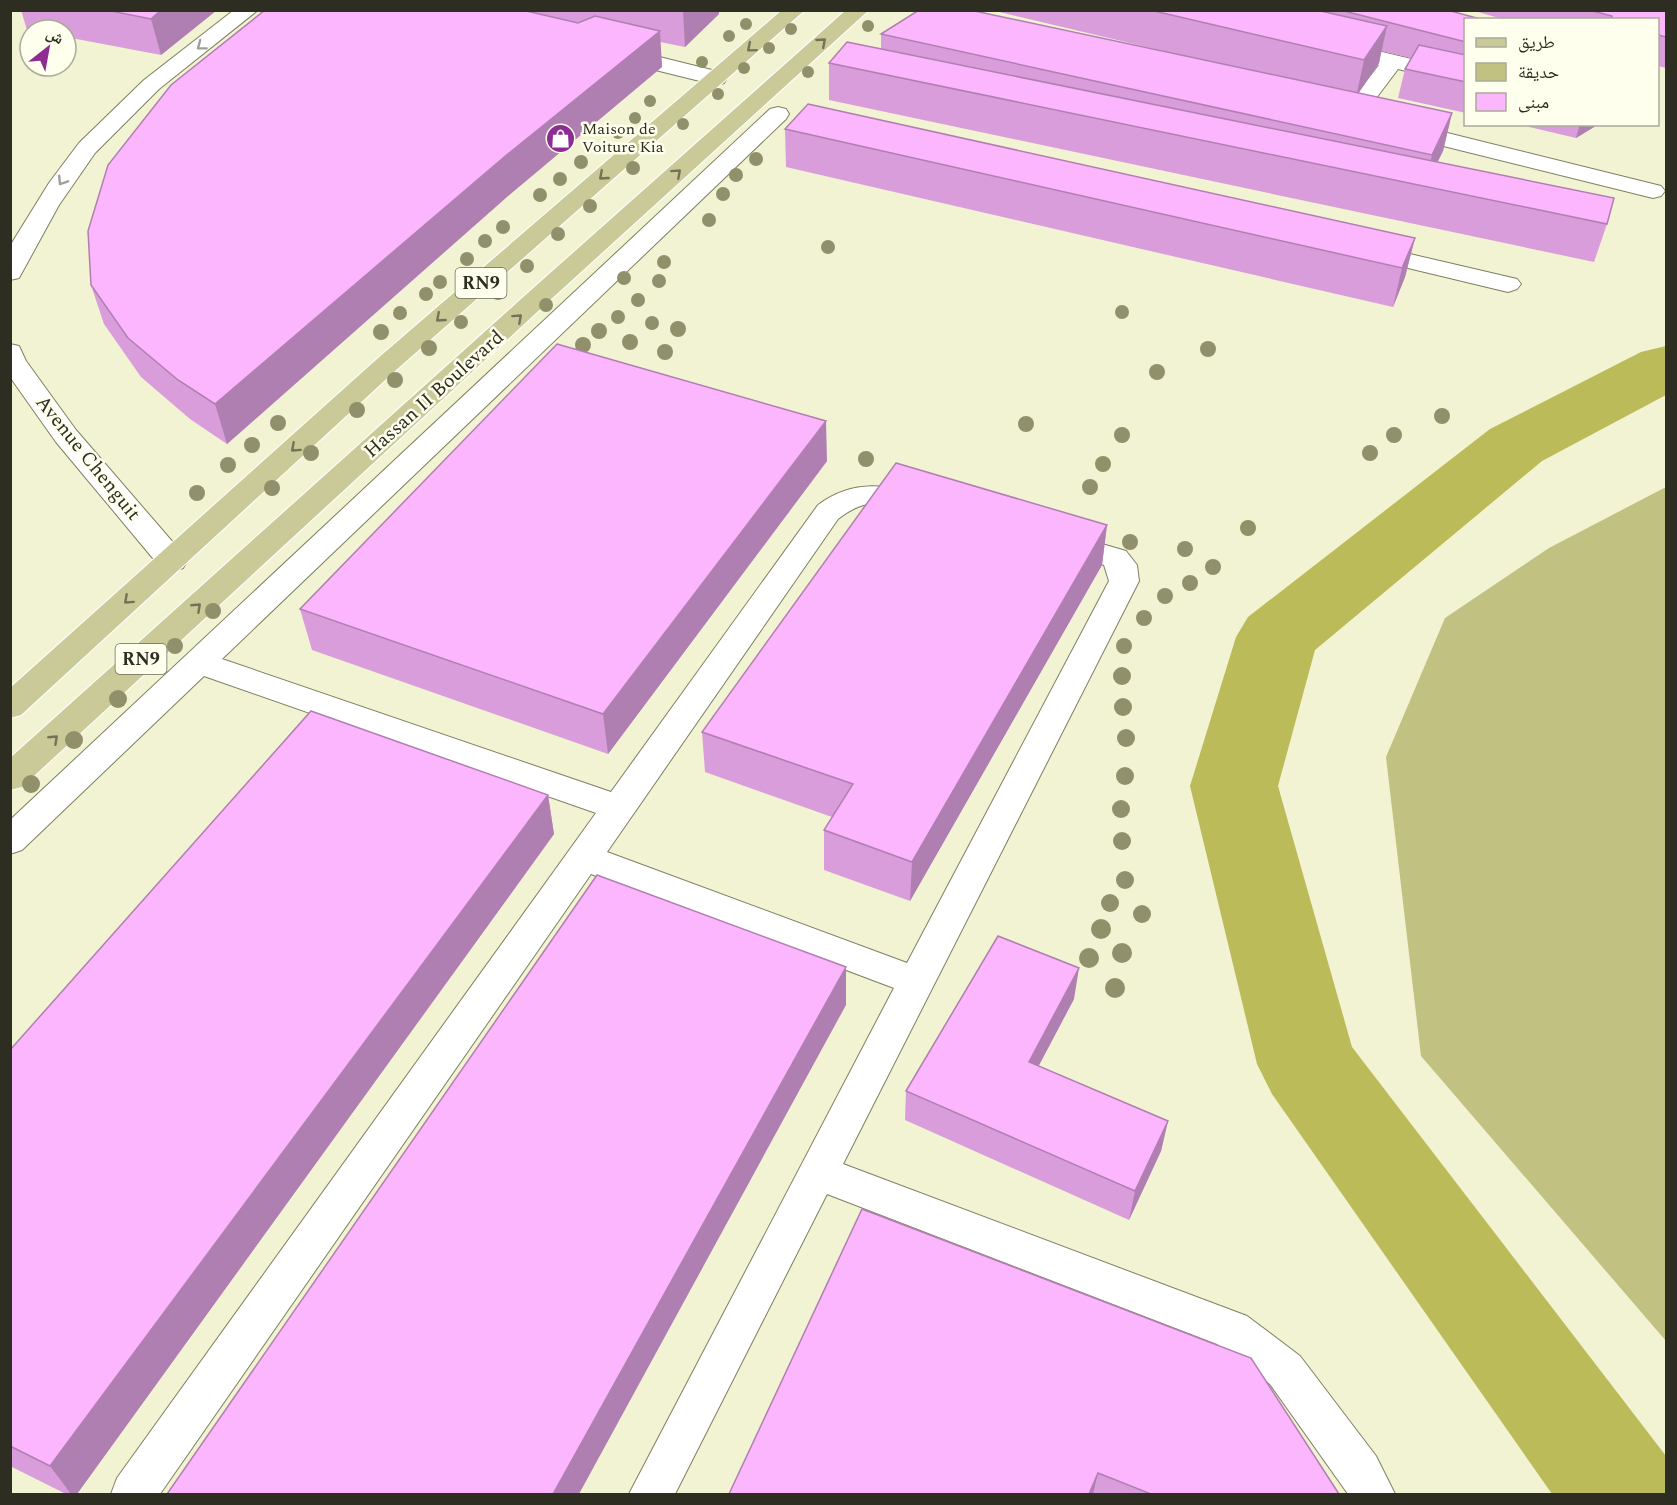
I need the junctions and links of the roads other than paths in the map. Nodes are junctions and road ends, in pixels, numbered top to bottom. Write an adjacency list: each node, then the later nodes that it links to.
1 (248, 10): 14 (street, one-way to 14)
2 (795, 10): 7 (main road, RN9, one-way to 7)
3 (859, 10): 10 (main road, Hassan II Boulevard / RN9, one-way to 3)
4 (1310, 42): 6 (street)
5 (603, 50): 7 (street)
6 (1392, 62): 8 (street); 11 (street)
7 (716, 78): 19 (main road, RN9, one-way to 19)
8 (1464, 79)
9 (1328, 111): 11 (street)
10 (777, 113): 20 (street); 22 (main road, Hassan II Boulevard / RN9, one-way to 10)
11 (1351, 116): 12 (street)
12 (1653, 191)
13 (1346, 246): 15 (street)
14 (10, 273)
15 (1508, 284)
16 (10, 352): 19 (street, Avenue Chenguit)
17 (954, 512): 23 (street)
18 (1029, 534): 26 (street)
19 (172, 561): 21 (main road, RN9, one-way to 21)
20 (200, 663): 23 (street); 24 (street)
21 (10, 707)
22 (10, 778)
23 (618, 807): 25 (street)
24 (10, 841)
25 (583, 857): 26 (street); 28 (street)
26 (915, 981): 27 (street)
27 (816, 1172): 29 (street); 30 (street)
28 (133, 1494)
29 (651, 1494)
30 (1373, 1494)

